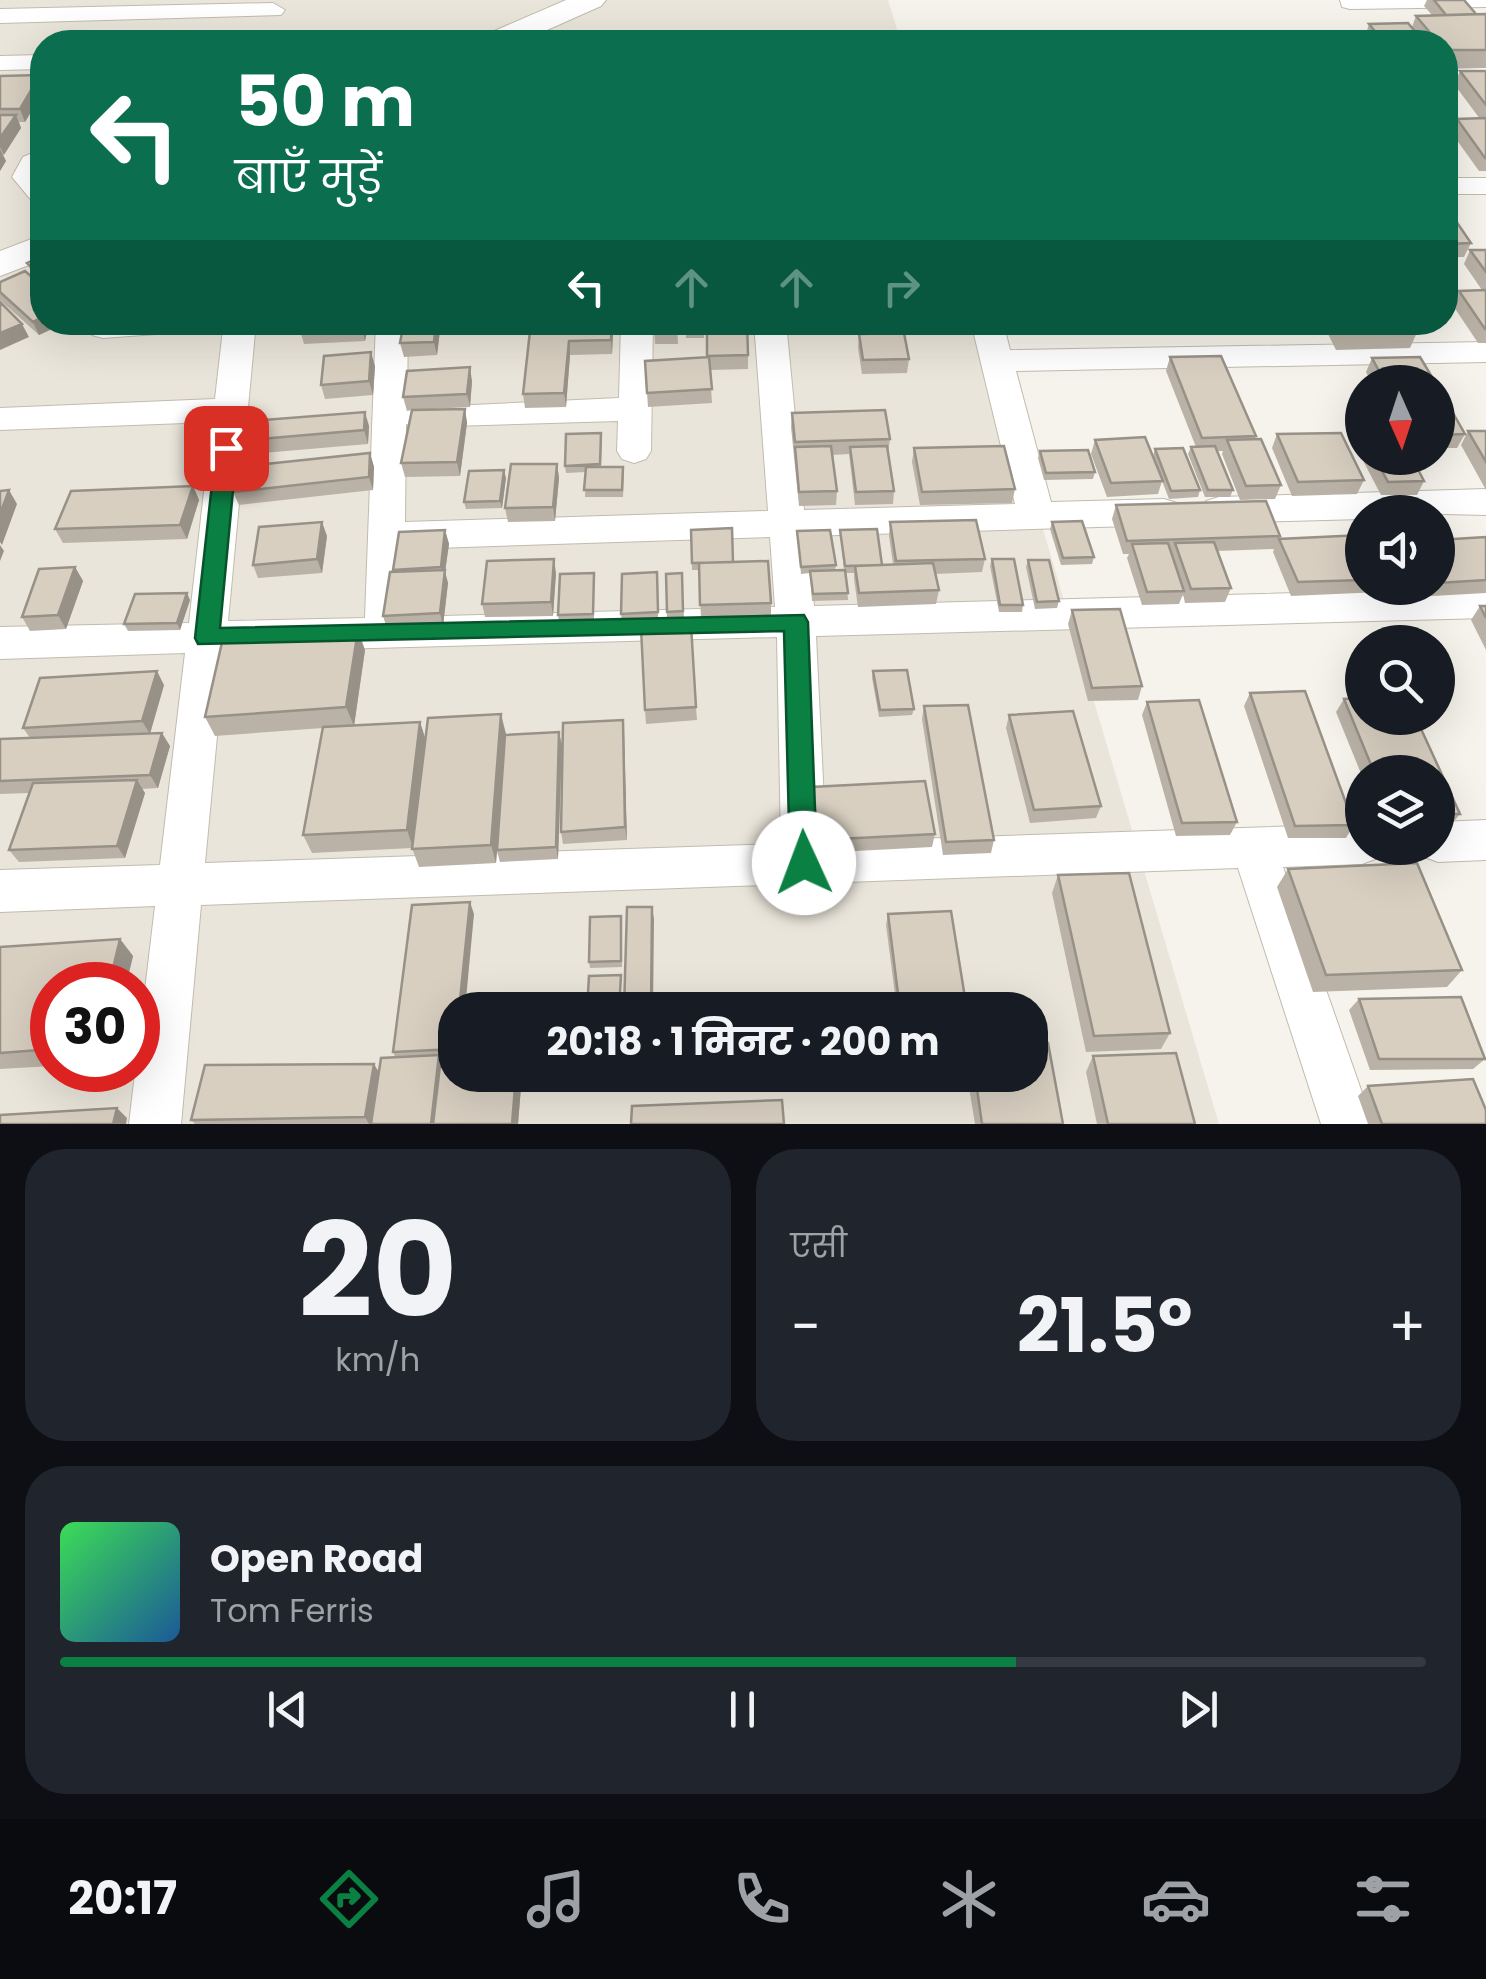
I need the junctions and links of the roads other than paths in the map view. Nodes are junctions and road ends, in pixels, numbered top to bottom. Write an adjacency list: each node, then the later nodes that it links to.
1 (590, 0): 9 (street)
2 (1473, 0): 3 (street); 4 (street); 6 (street)
3 (1486, 0)
4 (1350, 2)
5 (273, 5): 7 (street); 8 (street)
6 (1486, 15)
7 (0, 16)
8 (270, 30)
9 (523, 30)
10 (30, 62): 11 (street)
11 (0, 63)
12 (1486, 72): 13 (street)
13 (1458, 73)
14 (1458, 186): 15 (street)
15 (1486, 186)
16 (239, 335): 24 (street)
17 (392, 335): 25 (street)
18 (637, 335): 23 (street)
19 (771, 335): 30 (street)
20 (990, 335): 22 (street)
21 (1486, 352): 22 (street)
22 (997, 362): 29 (street)
23 (635, 409): 25 (street); 27 (street)
24 (230, 410): 26 (street); 35 (street)
25 (391, 417): 31 (street)
26 (0, 419)
27 (634, 451)
28 (1486, 502): 29 (street)
29 (1036, 516): 30 (street)
30 (787, 524): 31 (street); 33 (street)
31 (389, 536): 34 (street)
32 (1486, 603): 33 (street)
33 (796, 622): 34 (street); 41 (street)
34 (384, 633): 35 (street)
35 (207, 638): 36 (street); 42 (street)
36 (0, 644)
37 (1486, 840): 38 (street)
38 (1455, 841)
39 (1345, 845): 40 (street)
40 (1254, 848): 41 (street); 45 (street)
41 (804, 863): 42 (street)
42 (180, 885): 43 (street); 44 (street)
43 (0, 890)
44 (155, 1124)
45 (1347, 1124)

